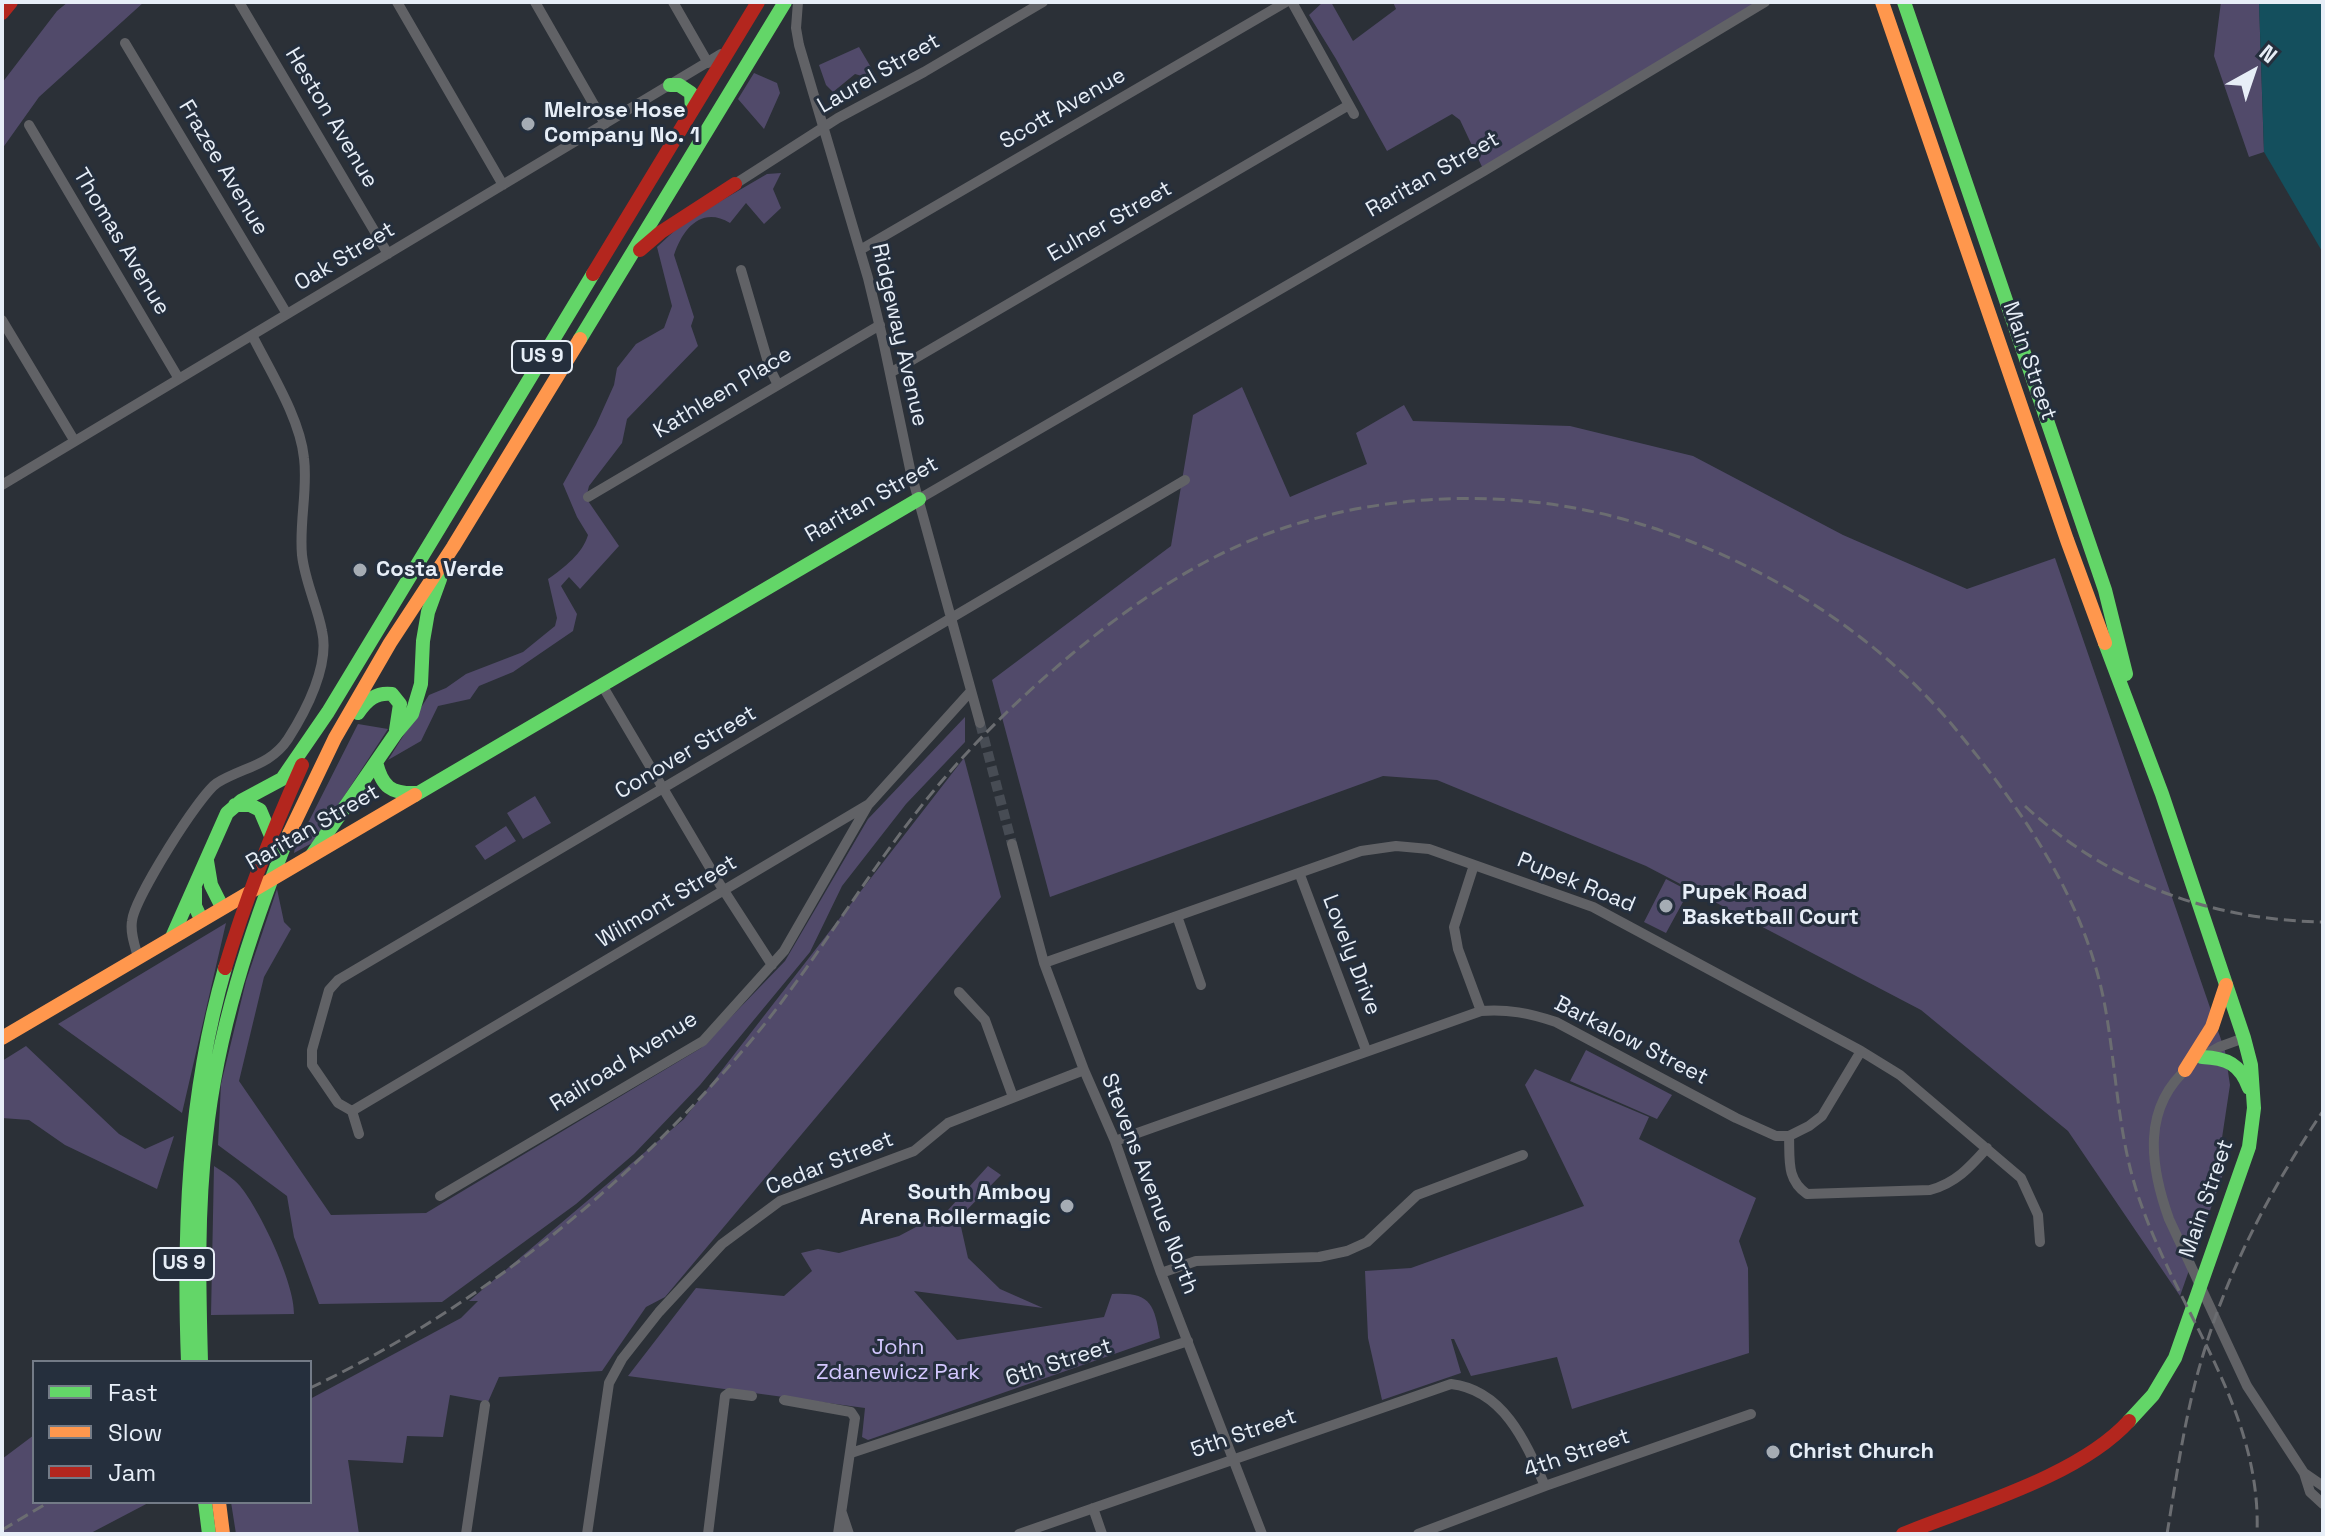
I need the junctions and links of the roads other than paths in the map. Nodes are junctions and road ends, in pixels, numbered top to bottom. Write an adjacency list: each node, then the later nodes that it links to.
1 (11, 2): 15 (main road)
2 (239, 2): 27 (street, Heston Avenue)
3 (397, 2): 25 (street)
4 (535, 2): 21 (street)
5 (673, 2): 18 (street)
6 (758, 2): 17 (main road, US 9)
7 (785, 2): 28 (main road, US 9)
8 (801, 2): 23 (street, Ridgeway Avenue)
9 (1286, 2): 26 (street, Scott Avenue)
10 (1292, 2): 34 (street, Eulner Street)
11 (1765, 2): 41 (street, Raritan Street)
12 (1882, 2): 49 (main road, Main Street)
13 (1904, 2): 49 (main road, Main Street)
14 (1040, 3): 23 (street, Laurel Street)
15 (2, 13)
16 (125, 43): 30 (street, Frazee Avenue)
17 (726, 51): 18 (street, Oak Street); 20 (main road, US 9)
18 (708, 63): 19 (street, Oak Street)
19 (670, 85): 20 (main road); 21 (street, Oak Street)
20 (692, 110): 46 (main road, US 9)
21 (605, 124): 25 (street, Oak Street)
22 (29, 125): 35 (street, Thomas Avenue)
23 (824, 127): 24 (street, Laurel Street); 26 (street, Ridgeway Avenue)
24 (735, 184): 28 (main road)
25 (503, 185): 27 (street, Oak Street)
26 (860, 250): 32 (street, Ridgeway Avenue)
27 (388, 254): 30 (street, Oak Street)
28 (621, 270): 42 (main road, US 9)
29 (741, 270): 36 (street)
30 (287, 314): 33 (street, Oak Street)
31 (2, 320): 37 (street)
32 (880, 325): 34 (street, Ridgeway Avenue); 36 (street, Kathleen Place)
33 (252, 335): 35 (street, Oak Street); 69 (street)
34 (890, 373): 41 (street, Ridgeway Avenue)
35 (179, 379): 37 (street, Oak Street)
36 (777, 383): 40 (street, Kathleen Place)
37 (74, 440): 39 (street, Oak Street)
38 (1185, 480): 43 (street, Conover Street)
39 (2, 485)
40 (588, 497)
41 (919, 499): 43 (street, Ridgeway Avenue); 44 (main road, Raritan Street)
42 (453, 547): 48 (main road); 50 (main road, US 9)
43 (952, 618): 45 (street, Ridgeway Avenue); 52 (street, Conover Street)
44 (602, 685): 52 (street); 53 (main road, Raritan Street)
45 (971, 691): 47 (street, Ridgeway Avenue); 54 (street, Wilmont Street)
46 (328, 712): 55 (main road); 56 (main road, US 9)
47 (980, 723)
48 (396, 733): 50 (main road); 51 (main road)
49 (2140, 733): 73 (main road, Main Street)
50 (324, 757): 68 (main road, US 9)
51 (376, 762): 53 (main road); 58 (main road)
52 (663, 790): 63 (street); 85 (street, Conover Street)
53 (417, 793): 58 (main road, Raritan Street)
54 (869, 804): 63 (street, Wilmont Street); 71 (street, Railroad Avenue)
55 (235, 805): 56 (main road); 59 (main road)
56 (271, 836): 68 (main road, US 9)
57 (1012, 844): 70 (street, Stevens Avenue North)
58 (312, 855): 64 (main road, Raritan Street)
59 (207, 860): 62 (main road); 64 (main road)
60 (1474, 865): 61 (street, Pupek Road); 75 (street); 79 (street, Pupek Road)
61 (1300, 875): 65 (street, Pupek Road); 78 (street, Lovely Drive)
62 (195, 885): 66 (main road); 67 (main road)
63 (725, 892): 71 (street); 85 (street, Wilmont Street)
64 (222, 907): 66 (main road, Raritan Street)
65 (1177, 916): 70 (street, Pupek Road); 72 (street)
66 (201, 919): 67 (main road, Raritan Street)
67 (172, 937): 69 (main road, Raritan Street)
68 (241, 937): 95 (main road, US 9); 96 (main road, US 9)
69 (138, 957): 76 (main road, Raritan Street)
70 (1044, 963): 81 (street, Stevens Avenue North)
71 (772, 965): 91 (street, Railroad Avenue)
72 (1201, 985)
73 (2226, 985): 77 (main road, Main Street); 82 (main road)
74 (959, 992): 83 (street)
75 (1481, 1011): 78 (street, Barkalow Street); 87 (street, Barkalow Street)
76 (2, 1038)
77 (2244, 1038): 80 (street); 84 (main road, Main Street)
78 (1366, 1050): 88 (street, Barkalow Street)
79 (1861, 1051): 87 (street); 89 (street, Pupek Road)
80 (2202, 1057): 82 (street); 84 (main road)
81 (1084, 1070): 83 (street, Cedar Street); 88 (street, Stevens Avenue North)
82 (2185, 1070): 103 (street)
83 (1013, 1097): 114 (street, Cedar Street)
84 (2254, 1108): 122 (main road, Main Street)
85 (352, 1111): 86 (street)
86 (359, 1134)
87 (1789, 1136): 89 (street)
88 (1115, 1141): 93 (street, Stevens Avenue North)
89 (1987, 1148): 92 (street, Pupek Road)
90 (1523, 1155): 93 (street)
91 (440, 1196)
92 (2040, 1242)
93 (1161, 1273): 94 (street, Stevens Avenue North)
94 (1188, 1341): 101 (street, 6th Street); 102 (street, Stevens Avenue North)
95 (188, 1360)
96 (201, 1360)
97 (752, 1396): 115 (street)
98 (784, 1400): 101 (street)
99 (485, 1405): 113 (street)
100 (1751, 1414): 104 (street, 4th Street)
101 (851, 1453): 110 (street)
102 (1234, 1459): 104 (street, 5th Street); 109 (street, 5th Street); 120 (street, Stevens Avenue North)
103 (2304, 1473): 105 (street); 108 (street)
104 (1545, 1486): 121 (street, 4th Street)
105 (2323, 1486)
106 (205, 1504): 111 (main road)
107 (219, 1504): 112 (main road)
108 (2323, 1504)
109 (1093, 1508): 118 (street, 5th Street); 119 (street)
110 (841, 1510): 116 (street); 117 (street)
111 (209, 1534)
112 (223, 1534)
113 (466, 1534)
114 (587, 1534)
115 (708, 1534)
116 (838, 1534)
117 (849, 1534)
118 (1019, 1534)
119 (1102, 1534)
120 (1262, 1534)
121 (1418, 1534)
122 (1903, 1534)

